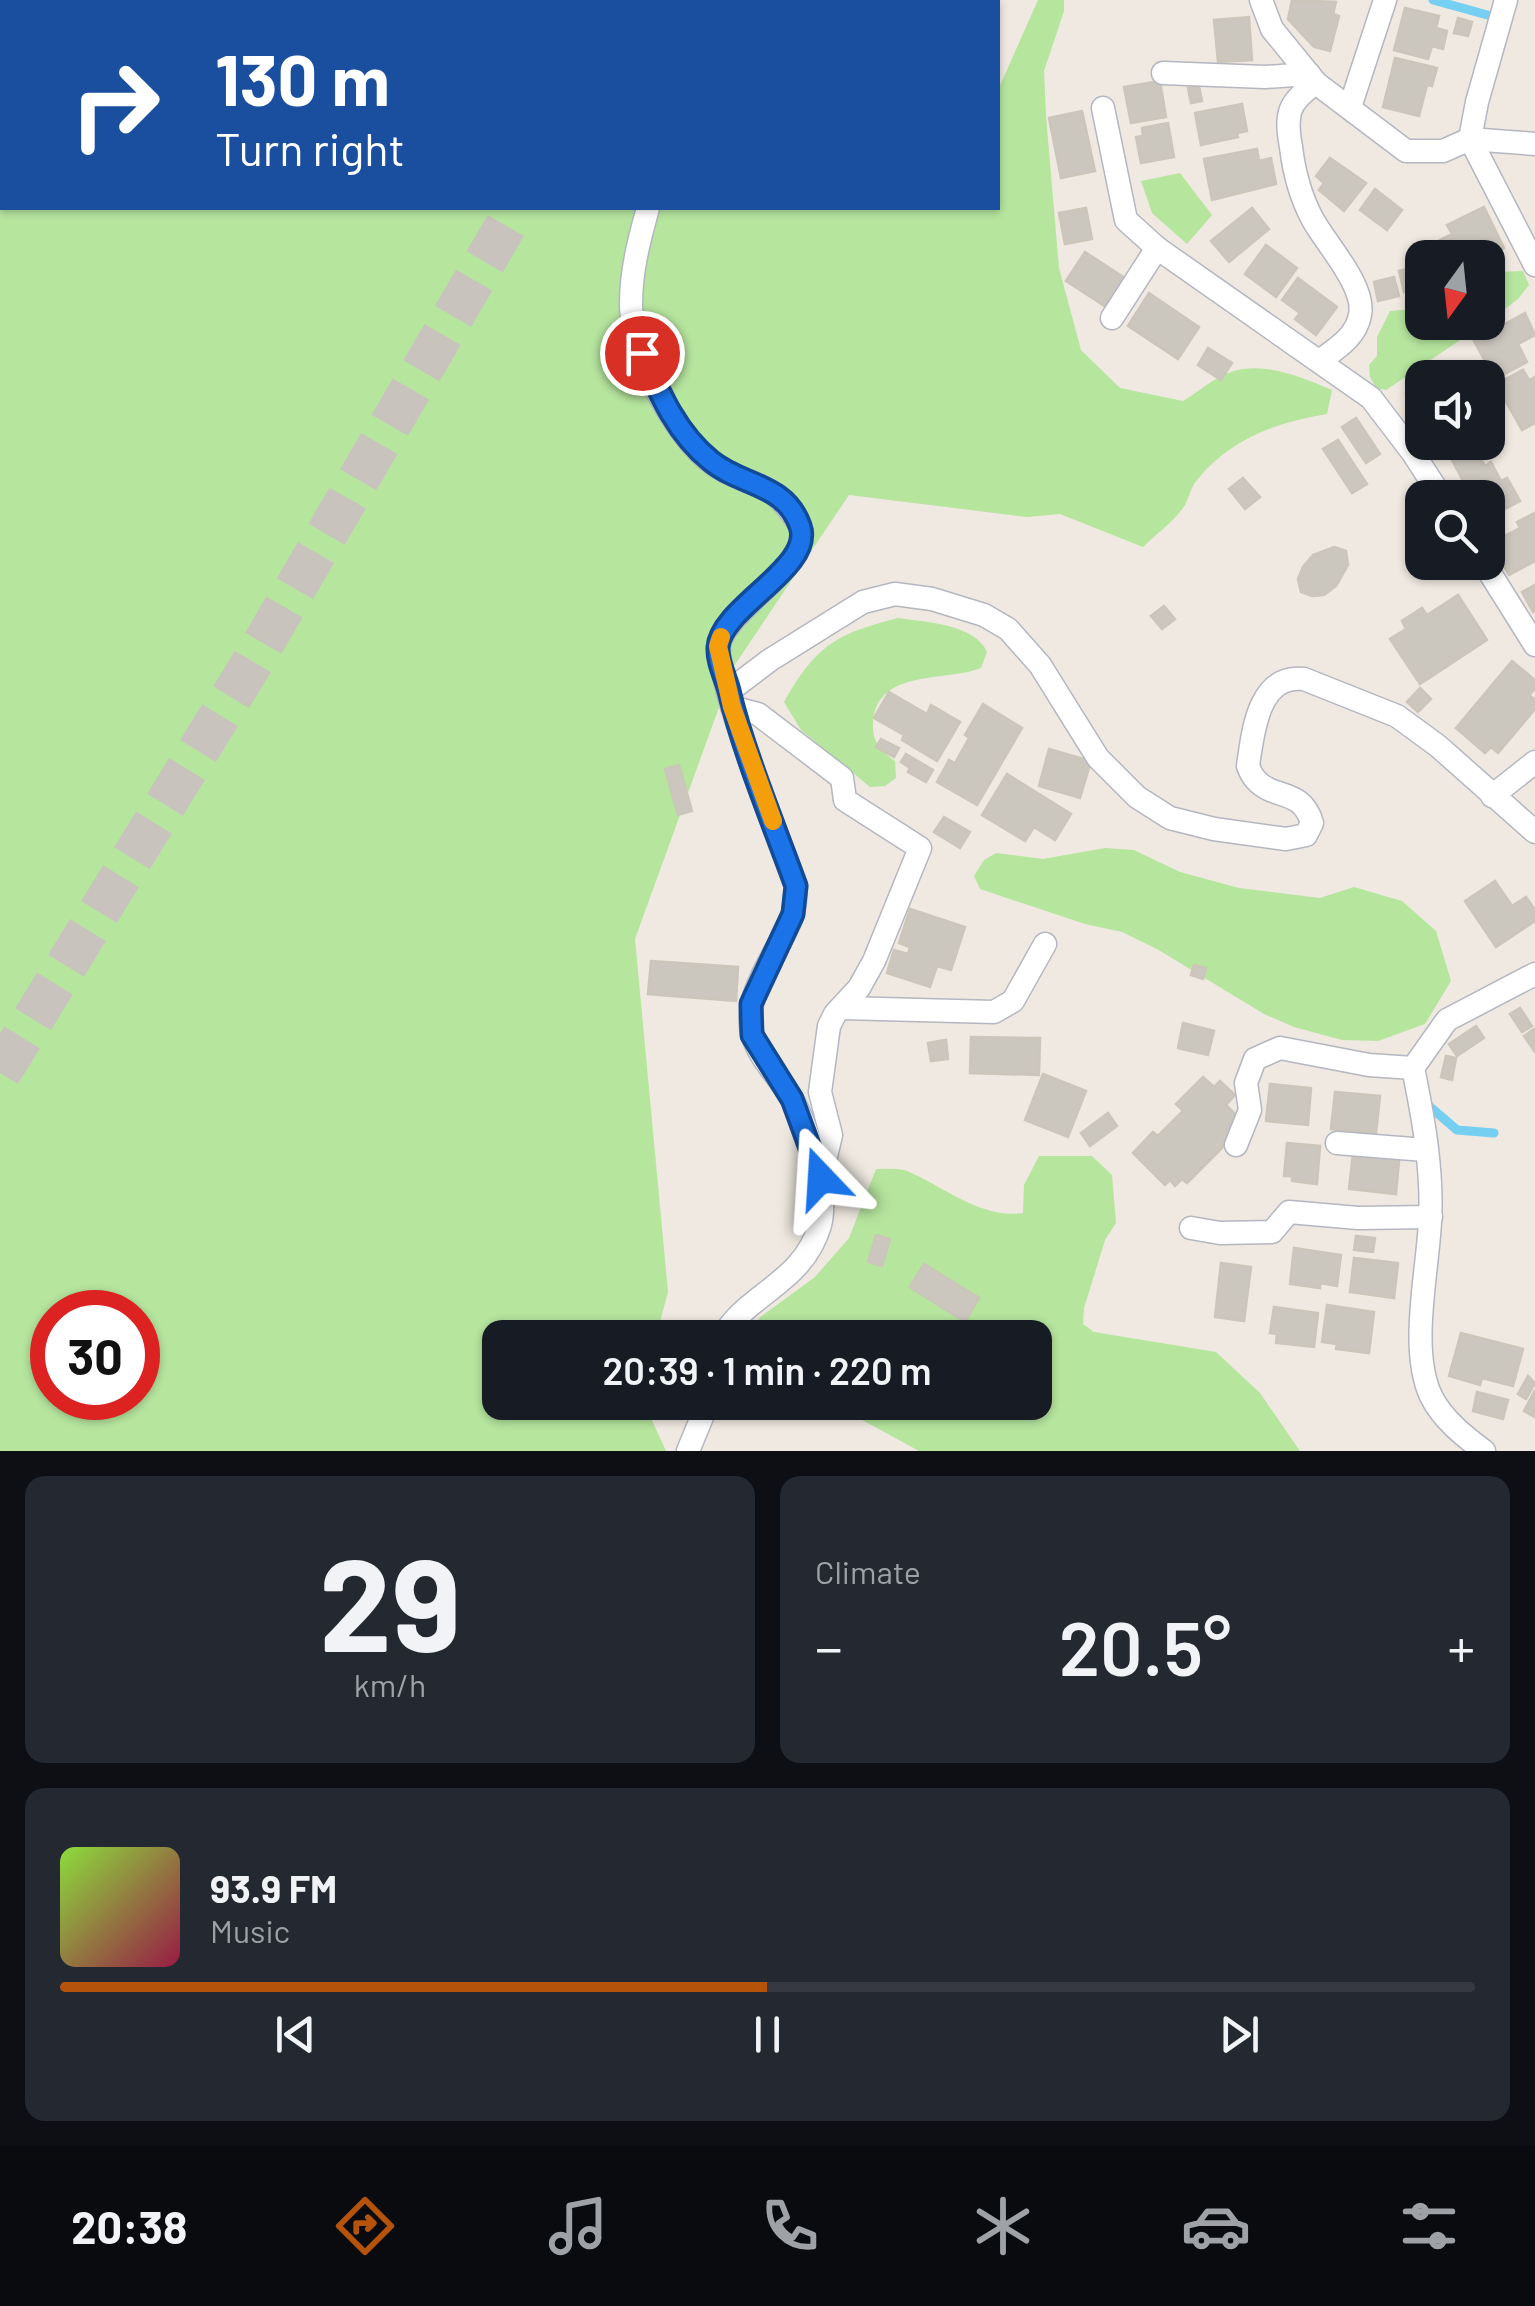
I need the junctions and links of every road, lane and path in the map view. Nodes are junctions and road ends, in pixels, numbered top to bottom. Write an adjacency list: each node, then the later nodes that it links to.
1 (1260, 0): 5 (street)
2 (1385, 0): 6 (street)
3 (1506, 0): 8 (street)
4 (1163, 74): 5 (street)
5 (1312, 78): 6 (street); 14 (street)
6 (1350, 107): 8 (street)
7 (1104, 108): 11 (street)
8 (1470, 139): 9 (street); 12 (street)
9 (1535, 144)
10 (647, 210): 18 (street)
11 (1157, 248): 13 (street); 14 (street)
12 (1535, 265)
13 (1112, 318)
14 (1321, 360): 15 (street)
15 (1430, 480)
16 (1494, 580): 17 (street)
17 (1535, 645)
18 (731, 699): 20 (street); 24 (street); 29 (street)
19 (1535, 762): 20 (street)
20 (1492, 796): 21 (street)
21 (1535, 832)
22 (1045, 944): 24 (street)
23 (1535, 974): 25 (street)
24 (843, 1008): 29 (street)
25 (1413, 1068): 27 (street); 28 (street)
26 (1337, 1143): 28 (street)
27 (1236, 1145)
28 (1425, 1150): 30 (street)
29 (821, 1178): 32 (street)
30 (1430, 1217): 31 (street); 35 (street)
31 (1190, 1228)
32 (735, 1320)
33 (701, 1420): 34 (street)
34 (688, 1451)
35 (1484, 1451)

